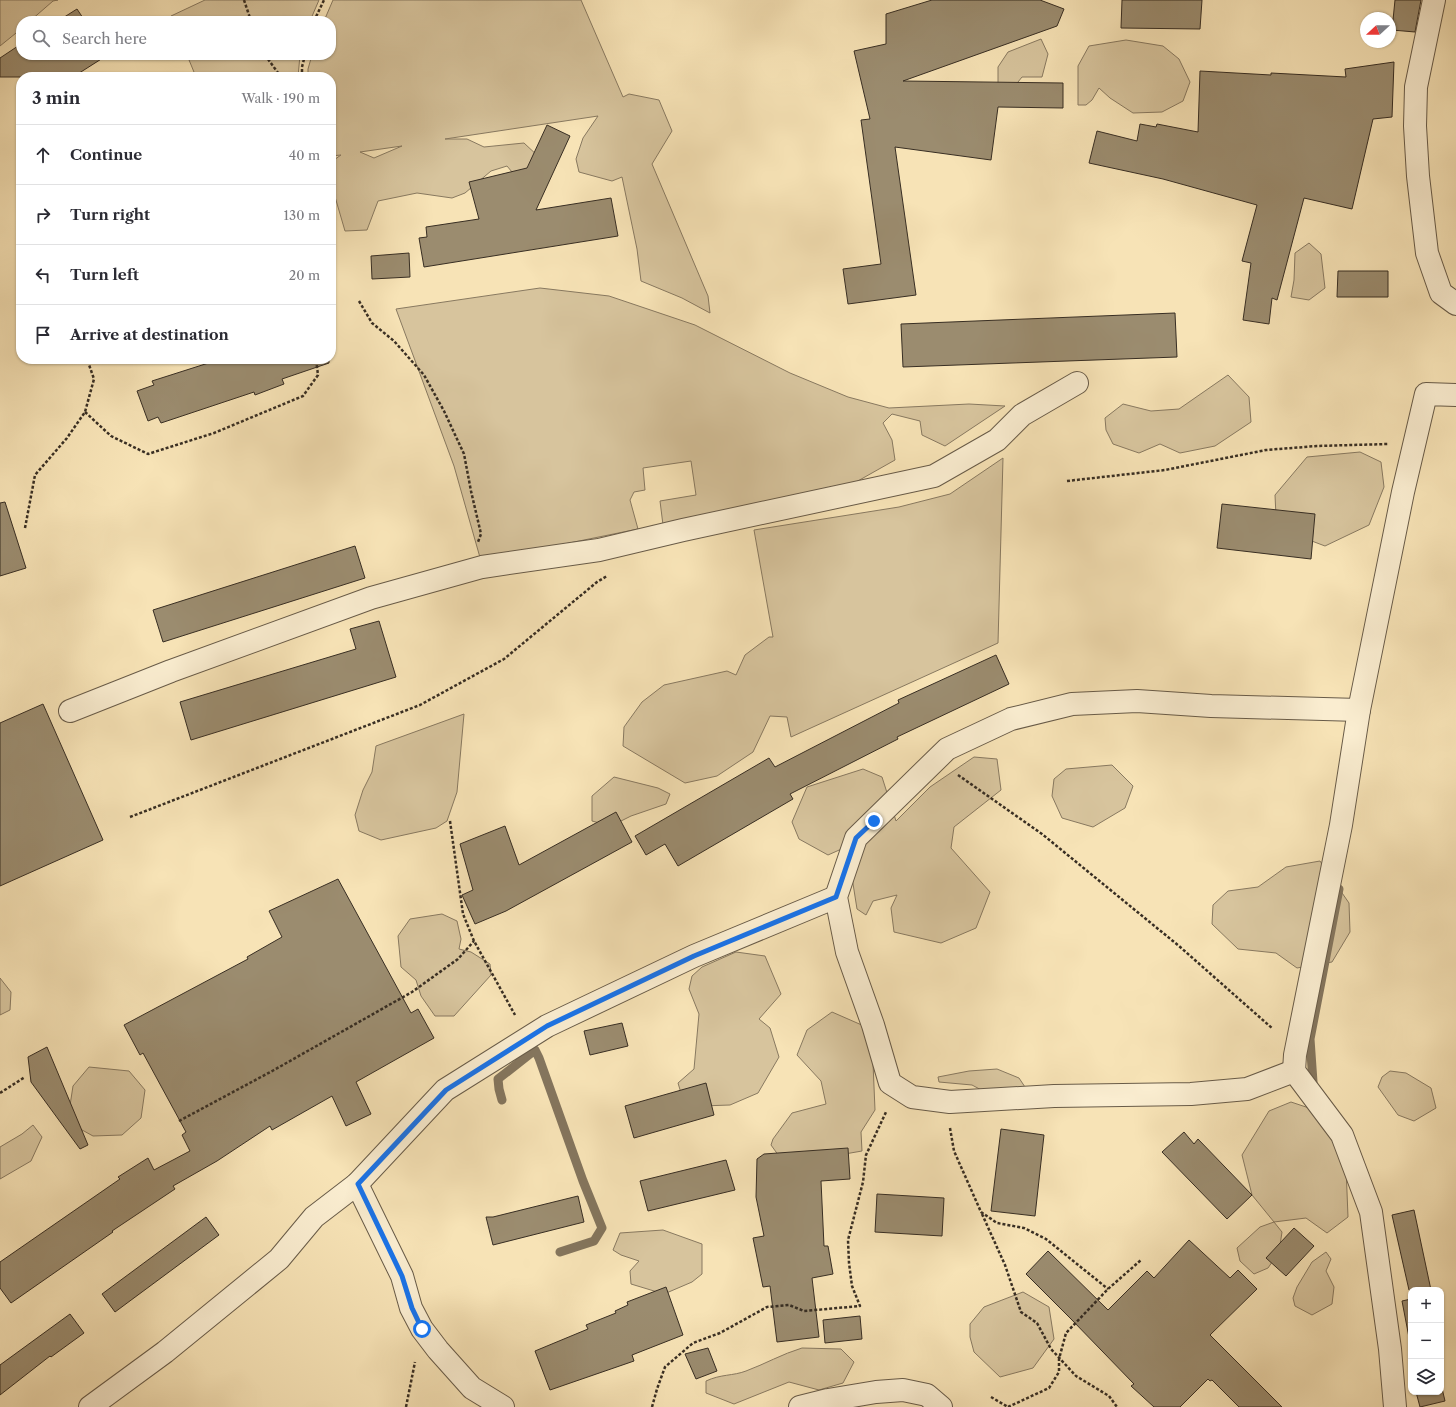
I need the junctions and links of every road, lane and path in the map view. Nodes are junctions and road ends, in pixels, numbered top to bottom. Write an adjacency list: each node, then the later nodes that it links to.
1 (244, 0): 4 (path)
2 (324, 0): 5 (path)
3 (1434, 0): 11 (street)
4 (249, 16)
5 (316, 16)
6 (268, 60): 8 (path)
7 (304, 60): 9 (path)
8 (277, 72)
9 (302, 72)
10 (359, 301): 20 (path)
11 (1456, 304)
12 (89, 364): 16 (path)
13 (317, 364): 16 (path)
14 (1077, 384): 20 (street)
15 (1456, 395): 17 (street)
16 (85, 412): 19 (path)
17 (1415, 443): 18 (path); 22 (street)
18 (1067, 481)
19 (25, 528)
20 (469, 571): 23 (street)
21 (610, 574): 25 (path)
22 (1359, 710): 24 (street); 30 (street)
23 (70, 711)
24 (937, 760): 27 (street); 30 (path)
25 (130, 817)
26 (450, 821): 28 (path)
27 (836, 897): 29 (street); 32 (street)
28 (474, 941): 29 (path); 35 (path)
29 (527, 1038): 36 (street)
30 (1294, 1063): 34 (street); 51 (street)
31 (25, 1077): 33 (path)
32 (897, 1087): 34 (street); 46 (path)
33 (0, 1093)
34 (950, 1102): 37 (path)
35 (180, 1121)
36 (358, 1184): 40 (street); 43 (street)
37 (981, 1212): 39 (path); 41 (path)
38 (1141, 1260): 39 (path)
39 (1108, 1289): 41 (path)
40 (422, 1329): 44 (path); 45 (street)
41 (1059, 1359): 49 (path); 50 (path)
42 (991, 1397): 49 (path)
43 (90, 1407)
44 (406, 1407)
45 (504, 1407)
46 (652, 1407)
47 (800, 1407): 48 (street)
48 (941, 1407)
49 (1008, 1407)
50 (1117, 1407)
51 (1394, 1407)

